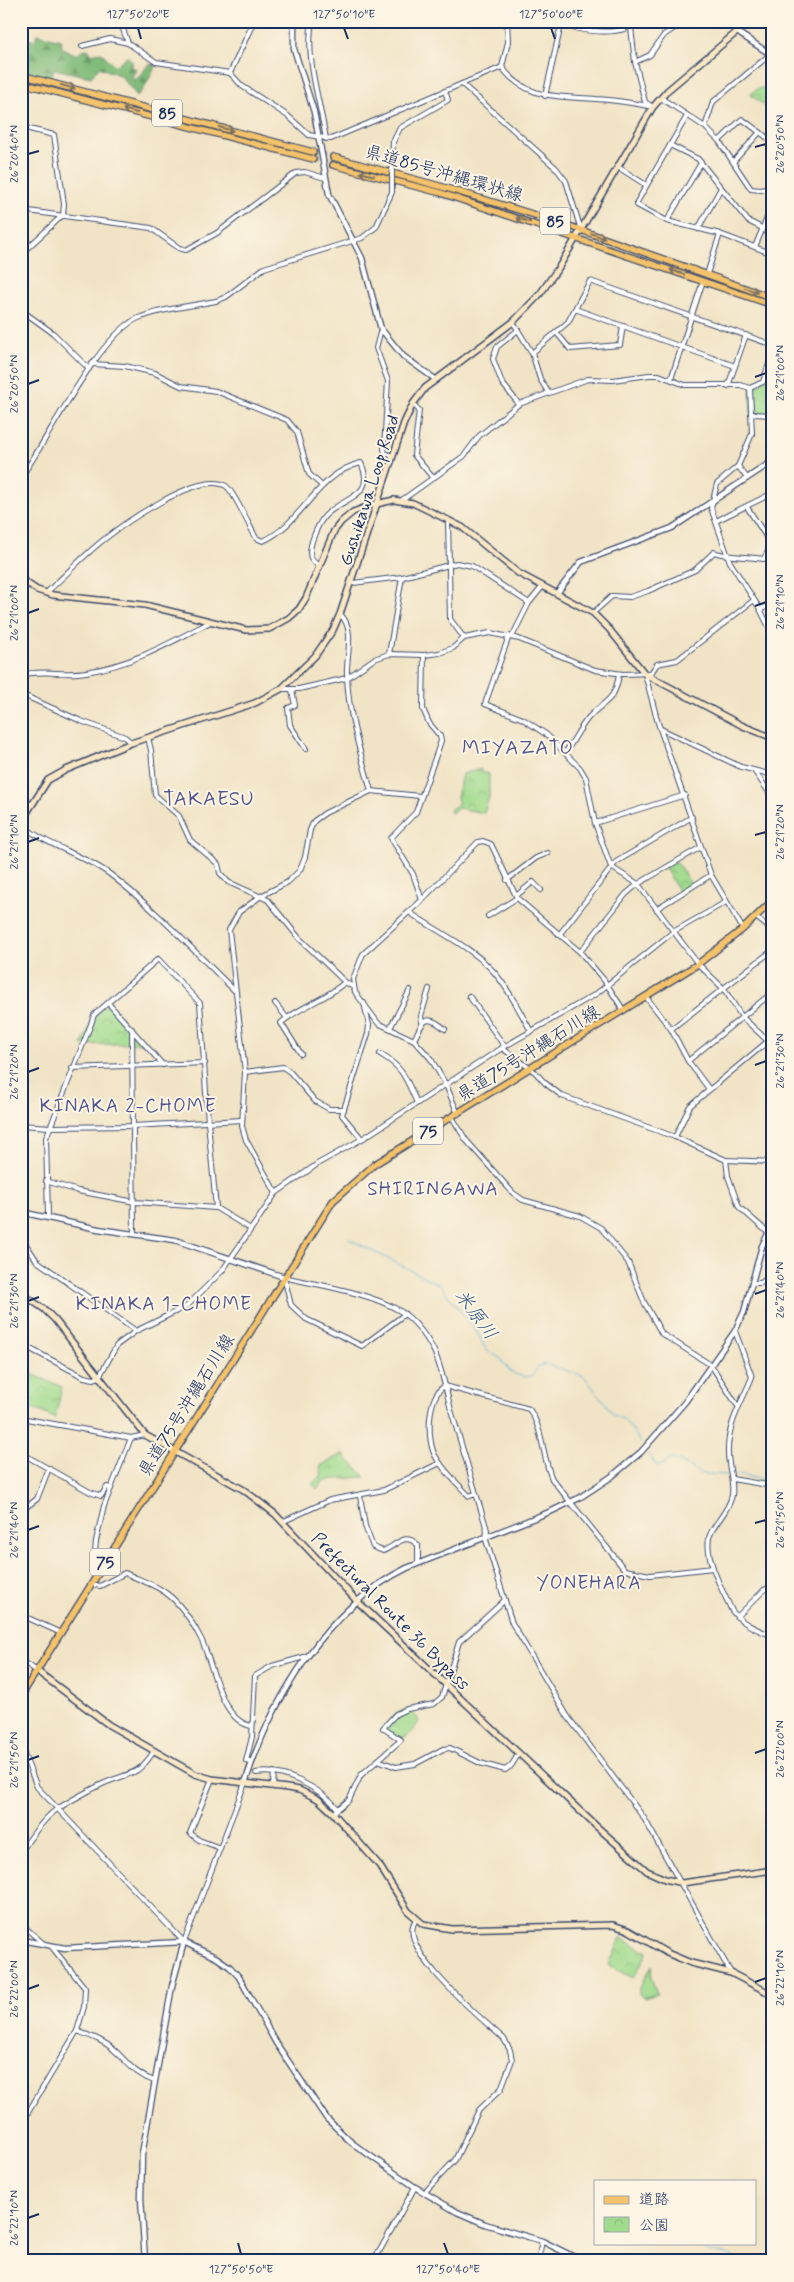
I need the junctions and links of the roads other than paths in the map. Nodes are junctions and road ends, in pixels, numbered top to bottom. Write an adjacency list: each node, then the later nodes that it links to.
1 (120, 21): 14 (street)
2 (254, 21): 19 (street)
3 (294, 21): 31 (street)
4 (312, 21): 32 (street)
5 (507, 21): 18 (street)
6 (547, 21): 11 (street)
7 (639, 21): 12 (street)
8 (684, 21): 17 (street)
9 (727, 21): 13 (street)
10 (750, 21): 13 (main road, Gushikawa Loop Road)
11 (562, 26): 12 (street); 24 (street)
12 (631, 28): 17 (street)
13 (737, 32): 16 (street); 25 (main road, Gushikawa Loop Road)
14 (128, 44): 15 (street); 19 (street)
15 (82, 46)
16 (772, 54): 29 (street)
17 (636, 62): 26 (street)
18 (502, 67): 22 (street); 24 (street)
19 (230, 73): 31 (street)
20 (21, 75): 36 (main road, 85, one-way to 36)
21 (21, 83): 38 (main road, 85, one-way to 21)
22 (462, 84): 23 (street); 53 (street)
23 (445, 91): 32 (street); 56 (street, bridge)
24 (545, 96): 26 (street)
25 (661, 98): 26 (main road, Gushikawa Loop Road); 27 (street)
26 (653, 107): 42 (main road, Gushikawa Loop Road)
27 (687, 116): 29 (street); 35 (street)
28 (21, 127): 49 (street)
29 (705, 127): 33 (street)
30 (760, 132): 33 (street); 34 (street); 39 (street)
31 (318, 138): 32 (street); 43 (street)
32 (326, 139)
33 (720, 141): 39 (street)
34 (773, 142)
35 (670, 145): 40 (street); 44 (street)
36 (313, 152)
37 (333, 158): 53 (main road, 県道85号沖縄環状線 / 85)
38 (312, 160)
39 (733, 162): 45 (street)
40 (701, 163): 46 (street); 50 (street)
41 (333, 165): 55 (main road, 県道85号沖縄環状線 / 85, one-way to 41)
42 (618, 167): 44 (street); 53 (main road, Gushikawa Loop Road)
43 (325, 178): 49 (street); 56 (street)
44 (646, 185): 50 (street)
45 (772, 187): 47 (street)
46 (722, 188): 51 (street); 52 (street)
47 (772, 206): 51 (street)
48 (21, 210): 49 (street)
49 (63, 215): 58 (street)
50 (668, 222): 52 (street)
51 (762, 228): 57 (street)
52 (698, 229): 54 (street)
53 (581, 230): 55 (main road, Gushikawa Loop Road); 60 (main road, 県道85号沖縄環状線 / 85, one-way to 60)
54 (720, 234): 57 (street); 60 (street)
55 (576, 237): 61 (main road, 県道85号沖縄環状線 / 85, one-way to 55); 67 (main road, Gushikawa Loop Road)
56 (353, 240): 69 (street); 77 (street)
57 (755, 247): 59 (street)
58 (21, 254)
59 (773, 254)
60 (707, 274): 62 (main road, 県道85号沖縄環状線 / 85, one-way to 62)
61 (703, 281): 63 (main road, 県道85号沖縄環状線 / 85); 66 (street)
62 (773, 298)
63 (773, 305)
64 (575, 309): 66 (street); 68 (street); 71 (street)
65 (21, 310): 79 (street)
66 (692, 317): 72 (street); 74 (street)
67 (513, 322): 70 (street); 80 (main road, Gushikawa Loop Road)
68 (623, 326): 71 (street); 74 (street)
69 (381, 329): 80 (street); 89 (street)
70 (518, 330): 76 (street); 86 (street)
71 (556, 332): 76 (street)
72 (746, 335): 73 (street); 78 (street)
73 (773, 345)
74 (682, 347): 78 (street); 81 (street)
75 (773, 352): 83 (street)
76 (532, 353): 84 (street)
77 (92, 364): 79 (street); 95 (street)
78 (735, 366): 82 (street)
79 (89, 369): 92 (street)
80 (435, 379): 85 (main road, Gushikawa Loop Road)
81 (671, 379): 82 (street); 84 (street)
82 (728, 386): 83 (street)
83 (750, 388): 87 (street)
84 (548, 392): 86 (street)
85 (413, 404): 89 (main road, Gushikawa Loop Road); 93 (street)
86 (519, 404): 93 (street)
87 (751, 414): 88 (street); 91 (street)
88 (773, 415)
89 (393, 456): 99 (main road, Gushikawa Loop Road)
90 (773, 461): 94 (street)
91 (738, 466): 94 (street); 98 (street)
92 (21, 477)
93 (433, 478): 97 (street)
94 (748, 478): 98 (street)
95 (322, 486): 106 (street); 112 (street)
96 (773, 493): 100 (street)
97 (402, 500): 99 (main road); 101 (main road)
98 (713, 501): 102 (street); 111 (street)
99 (378, 504): 106 (main road); 109 (main road, Gushikawa Loop Road)
100 (747, 507): 102 (street); 103 (street)
101 (448, 519): 105 (street); 110 (main road)
102 (716, 521): 104 (street)
103 (772, 542): 104 (street)
104 (728, 557): 113 (street); 117 (street)
105 (449, 566): 107 (street); 114 (street); 122 (street)
106 (319, 567): 119 (main road)
107 (402, 576): 109 (street); 123 (street)
108 (21, 579): 112 (main road)
109 (352, 583): 118 (main road, Gushikawa Loop Road)
110 (543, 586): 111 (main road); 114 (street)
111 (557, 592): 117 (main road)
112 (46, 593): 119 (main road)
113 (754, 600): 116 (street); 126 (street)
114 (529, 603): 121 (street)
115 (773, 605): 116 (street)
116 (760, 609): 120 (street)
117 (593, 613): 126 (main road)
118 (340, 614): 128 (street); 129 (main road, Gushikawa Loop Road)
119 (210, 622): 127 (street)
120 (773, 635)
121 (510, 637): 122 (street); 125 (street); 137 (street)
122 (464, 638): 124 (street)
123 (389, 654): 124 (street); 128 (street)
124 (424, 655): 142 (street)
125 (619, 674): 126 (street); 137 (street)
126 (645, 674): 132 (street); 134 (main road)
127 (21, 675)
128 (347, 678): 130 (street); 140 (street)
129 (281, 689): 130 (street); 133 (main road, Gushikawa Loop Road)
130 (292, 690): 136 (street)
131 (21, 694): 135 (street)
132 (661, 729): 138 (street); 141 (street)
133 (148, 738): 135 (main road, Gushikawa Loop Road); 156 (street)
134 (773, 738)
135 (132, 743): 144 (main road, Gushikawa Loop Road)
136 (306, 749)
137 (565, 753): 148 (street)
138 (755, 772): 139 (street); 143 (street)
139 (773, 775)
140 (371, 791): 142 (street); 156 (street)
141 (684, 795): 146 (street); 148 (street)
142 (420, 796): 158 (street)
143 (773, 798)
144 (34, 802): 145 (street); 147 (main road, Gushikawa Loop Road)
145 (21, 808)
146 (692, 817): 149 (street); 151 (street)
147 (21, 823): 177 (street)
148 (595, 823): 151 (street)
149 (701, 847): 152 (street); 154 (street)
150 (548, 853): 153 (street)
151 (611, 867): 154 (street); 168 (street)
152 (711, 875): 160 (street); 161 (street)
153 (507, 880): 157 (street); 158 (street)
154 (638, 884): 161 (street); 170 (street)
155 (542, 890): 157 (street)
156 (261, 896): 172 (street); 177 (street)
157 (516, 897): 163 (street); 168 (street)
158 (422, 900): 162 (street)
159 (773, 900): 164 (main road, 県道75号沖縄石川線 / 75)
160 (726, 902): 165 (street); 167 (street)
161 (656, 909): 167 (street)
162 (409, 912): 174 (street); 193 (street)
163 (488, 916)
164 (756, 917): 165 (main road, 県道75号沖縄石川線 / 75); 166 (street)
165 (743, 929): 171 (main road, 県道75号沖縄石川線 / 75)
166 (773, 930)
167 (674, 932): 171 (street); 173 (street)
168 (558, 935): 170 (street)
169 (773, 950): 176 (street)
170 (580, 952): 173 (street)
171 (698, 964): 176 (street); 181 (main road, 県道75号沖縄石川線 / 75)
172 (345, 982): 174 (street); 187 (street)
173 (607, 985): 185 (street); 193 (street)
174 (353, 987): 182 (street)
175 (429, 989): 188 (street)
176 (724, 989): 186 (street); 192 (street)
177 (234, 990): 207 (street)
178 (410, 990): 189 (street)
179 (773, 992): 186 (street)
180 (470, 996): 198 (street)
181 (646, 998): 185 (main road, 県道75号沖縄石川線 / 75); 192 (street)
182 (364, 1002): 189 (street); 211 (street)
183 (108, 1003): 190 (street); 202 (street); 205 (street)
184 (275, 1003): 187 (street)
185 (624, 1011): 206 (main road, 県道75号沖縄石川線 / 75)
186 (742, 1017): 196 (street); 201 (street)
187 (287, 1018): 199 (street)
188 (422, 1022): 191 (street); 195 (street)
189 (390, 1028): 195 (street)
190 (132, 1029): 203 (street); 204 (street)
191 (445, 1029)
192 (671, 1029): 201 (street)
193 (531, 1031): 198 (street)
194 (773, 1037): 196 (street)
195 (414, 1040): 208 (street)
196 (768, 1041): 197 (street); 209 (street)
197 (773, 1043)
198 (504, 1048): 206 (street); 208 (street)
199 (301, 1054)
200 (380, 1054): 210 (street)
201 (688, 1061): 209 (street)
202 (205, 1063): 203 (street); 215 (street)
203 (164, 1065): 204 (street)
204 (132, 1067): 205 (street); 217 (street)
205 (72, 1068): 218 (street)
206 (531, 1069): 212 (main road, 県道75号沖縄石川線 / 75); 220 (street)
207 (245, 1072): 211 (street); 214 (street)
208 (446, 1085): 210 (street); 212 (street)
209 (709, 1089): 220 (street)
210 (417, 1104): 221 (street)
211 (344, 1110): 221 (street)
212 (458, 1114): 213 (main road, 県道75号沖縄石川線 / 75)
213 (452, 1117): 238 (main road, 県道75号沖縄石川線 / 75); 245 (street)
214 (242, 1120): 215 (street); 225 (street)
215 (208, 1122): 217 (street); 227 (street)
216 (23, 1125): 218 (street); 219 (street)
217 (133, 1126): 218 (street); 226 (street)
218 (50, 1127): 224 (street)
219 (21, 1132)
220 (675, 1137): 222 (street)
221 (362, 1139): 225 (street)
222 (726, 1160): 223 (street); 233 (street)
223 (773, 1162)
224 (46, 1181): 226 (street); 229 (street)
225 (276, 1193): 231 (street)
226 (134, 1202): 227 (street); 232 (street)
227 (216, 1208): 231 (street)
228 (21, 1212): 229 (street)
229 (48, 1216): 232 (street)
230 (773, 1224): 233 (street)
231 (249, 1228): 236 (street)
232 (134, 1233): 236 (street)
233 (768, 1233): 235 (street); 239 (street)
234 (21, 1237): 242 (street)
235 (773, 1237)
236 (231, 1259): 238 (street); 242 (street)
237 (773, 1273): 239 (street)
238 (284, 1277): 241 (street); 241 (street); 252 (main road, 県道75号沖縄石川線 / 75)
239 (752, 1283): 243 (street)
240 (21, 1293): 246 (main road, Prefectural Route 36 Bypass)
241 (405, 1314): 247 (street)
242 (136, 1331): 246 (street)
243 (735, 1331): 245 (street); 248 (street)
244 (21, 1344): 246 (street)
245 (711, 1365): 248 (street); 261 (street)
246 (99, 1378): 250 (main road, Prefectural Route 36 Bypass)
247 (445, 1386): 254 (street); 259 (street); 261 (street)
248 (737, 1406): 256 (street)
249 (21, 1418): 251 (street)
250 (145, 1435): 251 (street); 252 (main road, Prefectural Route 36 Bypass)
251 (131, 1438): 258 (street)
252 (174, 1452): 263 (main road, Prefectural Route 36 Bypass); 267 (main road, 県道75号沖縄石川線 / 75)
253 (21, 1454): 255 (street)
254 (440, 1463): 259 (street); 260 (street)
255 (49, 1468): 258 (street); 262 (street)
256 (731, 1476): 257 (street); 266 (street)
257 (773, 1486)
258 (111, 1488): 267 (street)
259 (476, 1494): 264 (street)
260 (360, 1496): 263 (street); 265 (street)
261 (570, 1503): 264 (street); 266 (street)
262 (21, 1511)
263 (282, 1522): 270 (main road, Prefectural Route 36 Bypass)
264 (486, 1536): 265 (street); 271 (street)
265 (418, 1563): 270 (street)
266 (713, 1568): 272 (street)
267 (99, 1572): 268 (main road, 県道75号沖縄石川線 / 75)
268 (92, 1584): 274 (main road, 県道75号沖縄石川線 / 75); 281 (street)
269 (773, 1586): 272 (street)
270 (356, 1600): 276 (street); 279 (main road, Prefectural Route 36 Bypass)
271 (505, 1600): 279 (street); 297 (street)
272 (736, 1617): 275 (street)
273 (21, 1620): 274 (street)
274 (61, 1633): 278 (main road, 県道75号沖縄石川線 / 75)
275 (773, 1636)
276 (310, 1656): 281 (street); 286 (street)
277 (21, 1660): 278 (street)
278 (37, 1671): 280 (main road, 県道75号沖縄石川線 / 75); 283 (main road)
279 (446, 1685): 284 (main road, Prefectural Route 36 Bypass); 285 (street)
280 (21, 1696)
281 (252, 1726): 286 (street)
282 (21, 1747): 292 (street)
283 (154, 1751): 289 (main road); 292 (street)
284 (519, 1753): 285 (street); 297 (main road, Prefectural Route 36 Bypass)
285 (378, 1760): 293 (street)
286 (251, 1762): 290 (street)
287 (274, 1772): 288 (street); 291 (street); 293 (street)
288 (256, 1773)
289 (212, 1779): 290 (main road); 294 (street)
290 (244, 1783): 291 (main road); 294 (street)
291 (273, 1786): 293 (main road)
292 (56, 1810): 295 (street); 301 (street)
293 (336, 1811): 298 (main road)
294 (220, 1848): 301 (street)
295 (21, 1852)
296 (773, 1870): 297 (main road, Prefectural Route 36 Bypass)
297 (682, 1883): 303 (street)
298 (416, 1920): 303 (main road); 309 (street)
299 (21, 1924): 302 (street)
300 (21, 1940): 302 (street)
301 (184, 1942): 302 (street); 306 (street); 308 (street)
302 (48, 1946): 305 (street)
303 (731, 1973): 304 (main road)
304 (773, 1995)
305 (77, 2031): 306 (street); 307 (street)
306 (154, 2080): 311 (street)
307 (21, 2124)
308 (415, 2187): 309 (street); 312 (street)
309 (424, 2192): 310 (street)
310 (542, 2241): 313 (street); 314 (street)
311 (146, 2261)
312 (371, 2261)
313 (538, 2261)
314 (582, 2261)

